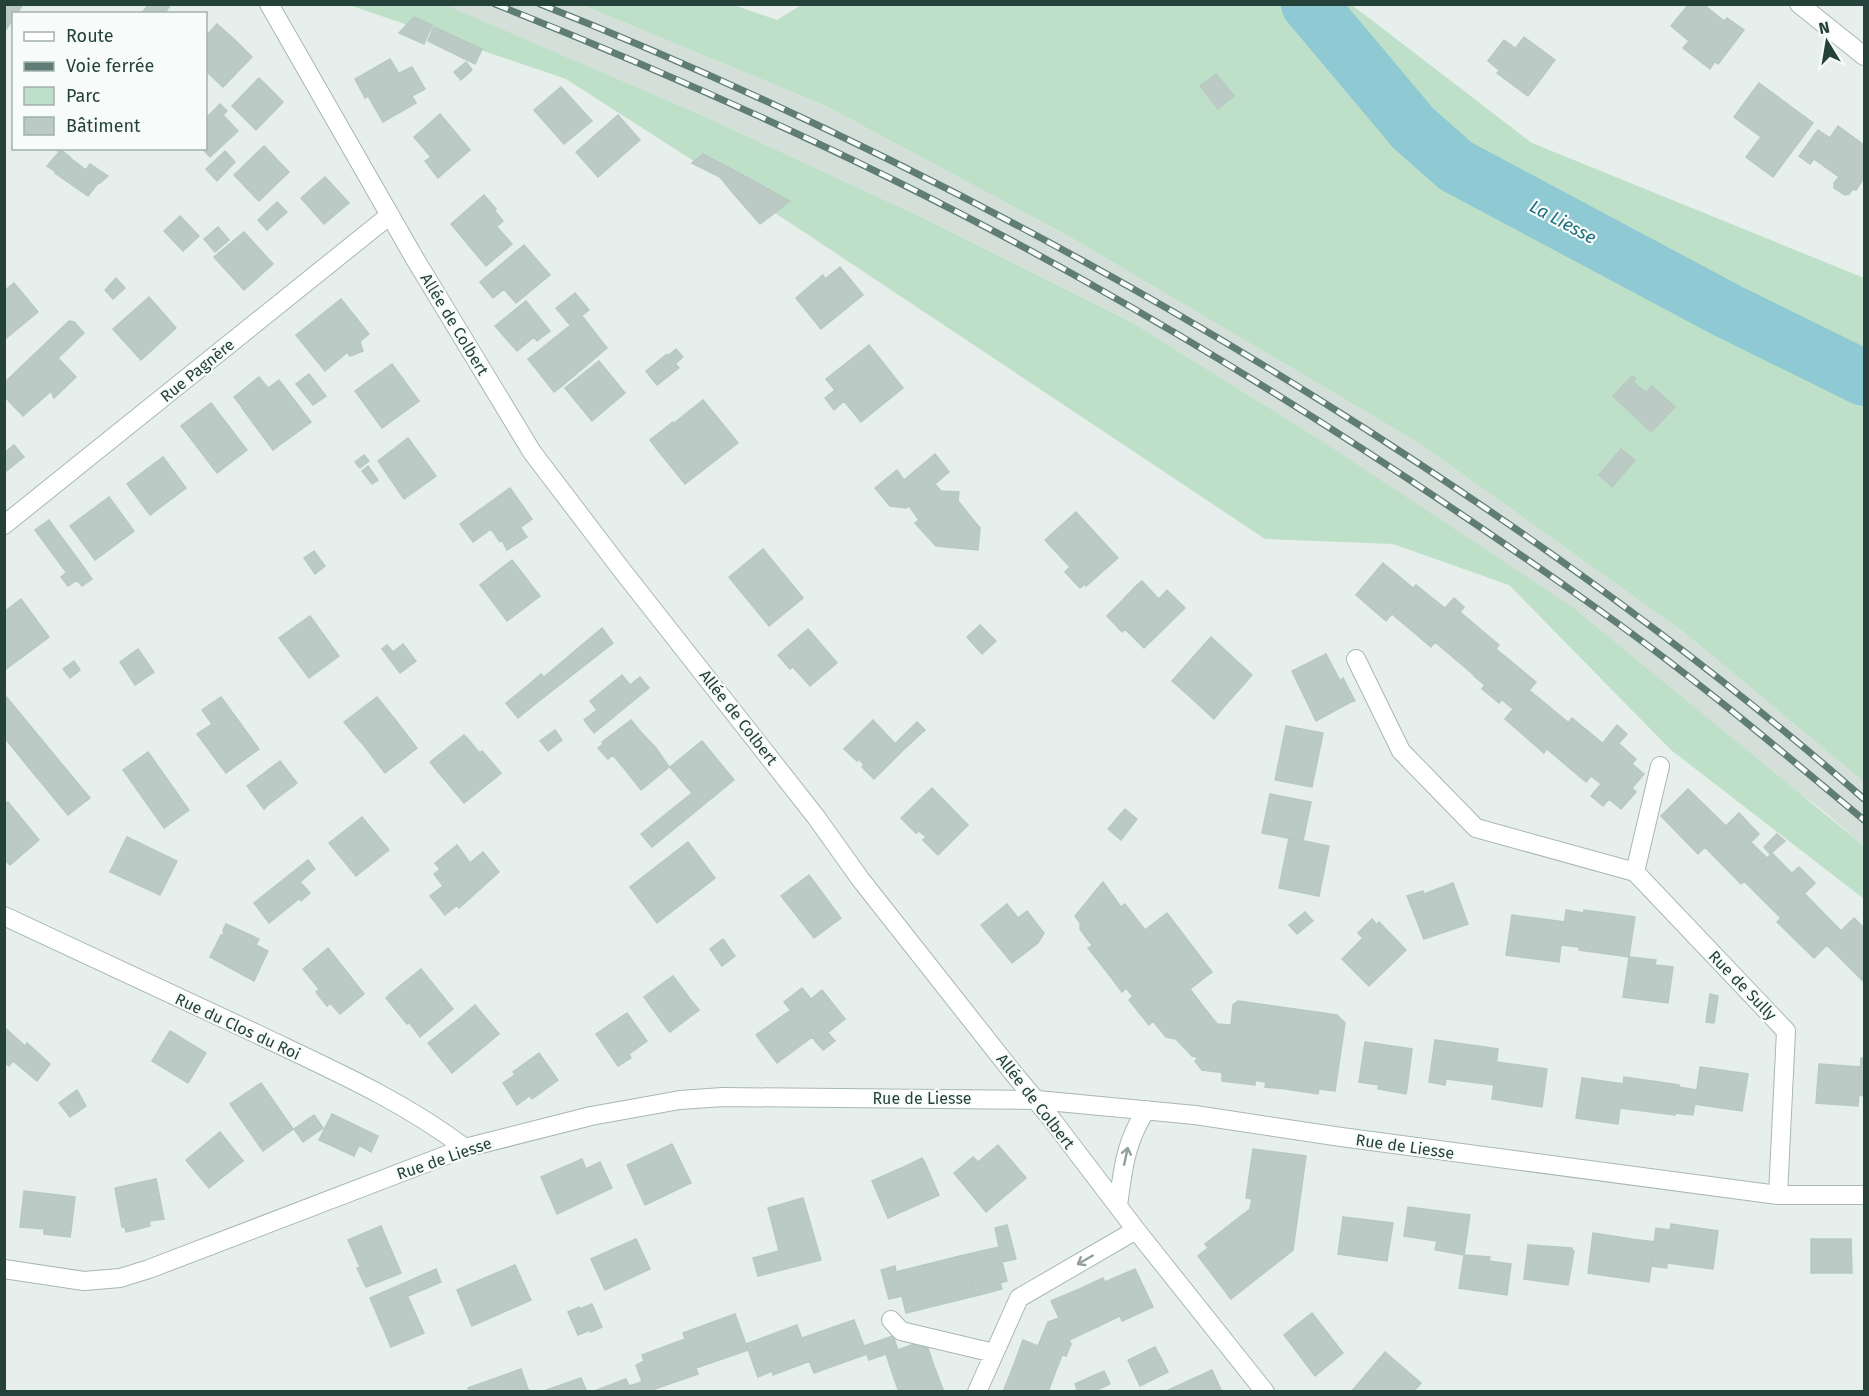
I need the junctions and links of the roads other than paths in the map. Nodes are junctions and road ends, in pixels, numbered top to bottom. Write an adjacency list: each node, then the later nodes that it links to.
1 (269, 4): 4 (street, Allée de Colbert)
2 (1799, 4): 3 (street)
3 (1864, 56)
4 (390, 214): 5 (street, Rue Pagnère); 10 (street, Allée de Colbert)
5 (4, 525)
6 (1356, 659): 8 (street)
7 (1660, 766): 8 (street)
8 (1635, 872): 13 (street, Rue de Sully)
9 (4, 916): 12 (street, Rue du Clos du Roi)
10 (1036, 1100): 11 (street, Rue de Liesse); 12 (street, Rue de Liesse); 15 (street, Allée de Colbert)
11 (1146, 1110): 13 (street, Rue de Liesse); 15 (street, one-way to 11)
12 (465, 1148): 17 (street, Rue de Liesse)
13 (1778, 1195): 14 (street, Rue de Liesse)
14 (1864, 1195)
15 (1118, 1206): 16 (street, Allée de Colbert)
16 (1136, 1230): 19 (street, one-way to 19); 21 (street, Allée de Colbert)
17 (4, 1269)
18 (891, 1320): 19 (street)
19 (994, 1353): 20 (street)
20 (977, 1392)
21 (1265, 1392)

